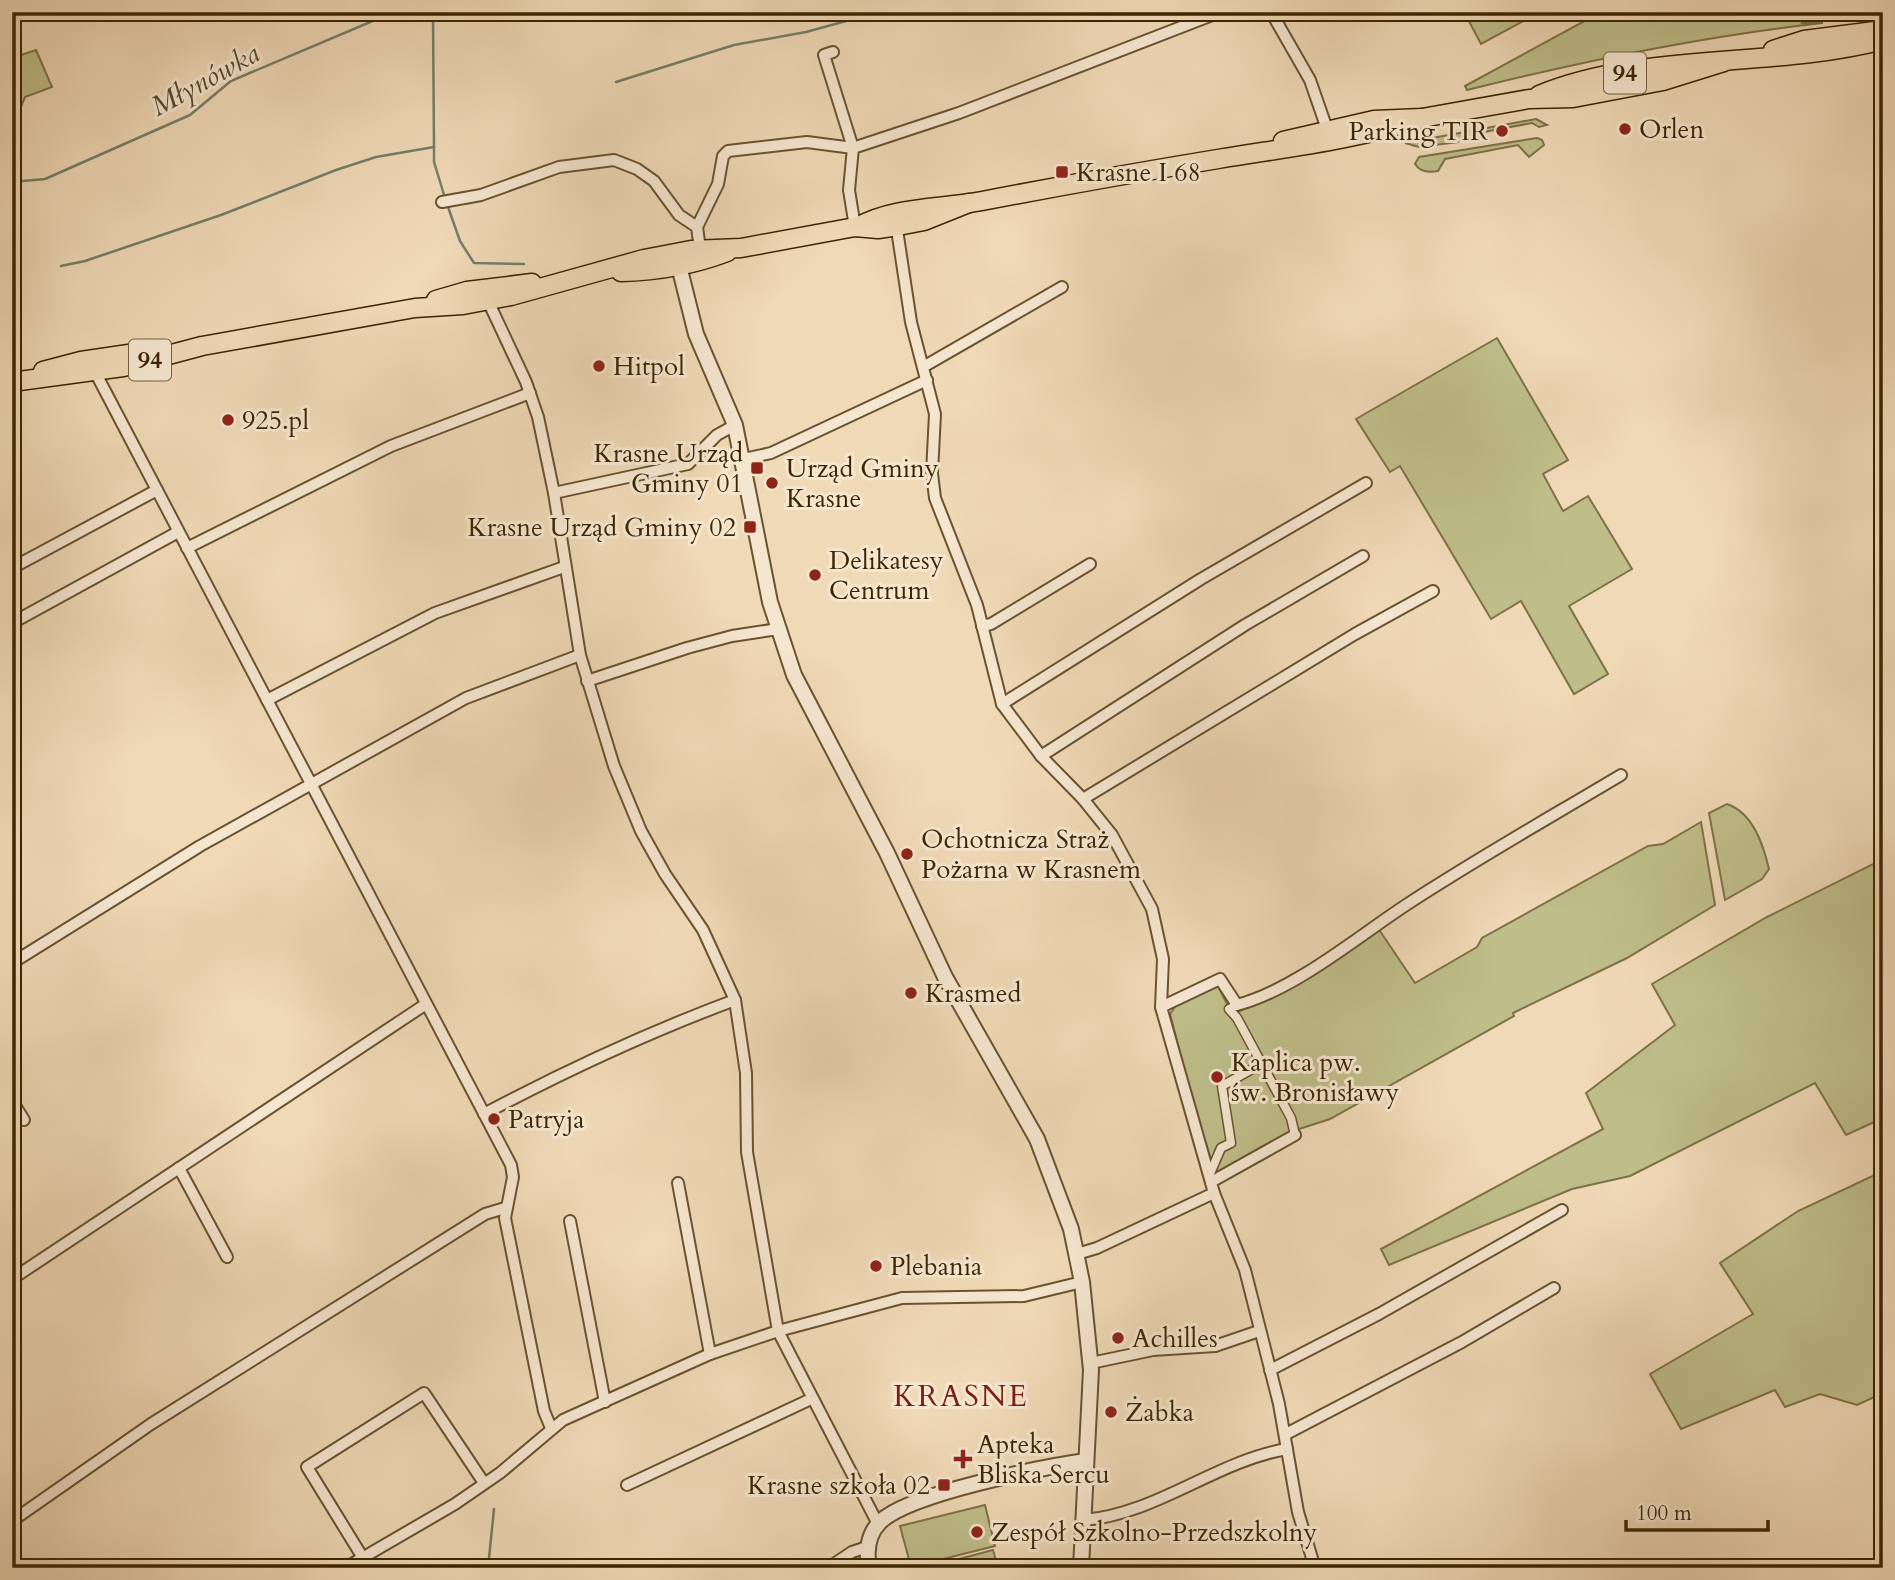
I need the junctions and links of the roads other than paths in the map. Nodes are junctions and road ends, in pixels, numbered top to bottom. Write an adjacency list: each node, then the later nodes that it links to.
1 (1220, 12): 9 (street)
2 (1272, 12): 8 (street)
3 (1883, 30): 6 (main road, 94)
4 (1883, 40): 6 (main road, 94)
5 (833, 52): 9 (street)
6 (1750, 58): 7 (main road, 94)
7 (1422, 118): 8 (main road, 94); 10 (main road, 94)
8 (1327, 129): 10 (main road, 94)
9 (853, 148): 16 (street); 17 (street)
10 (1230, 157): 12 (main road, 94)
11 (442, 202): 16 (street)
12 (969, 203): 13 (main road, 94); 15 (main road, 94)
13 (918, 209): 14 (main road, 94); 15 (street)
14 (882, 215): 15 (street); 17 (main road, 94)
15 (898, 226): 17 (main road, 94); 32 (street)
16 (698, 227): 19 (street)
17 (856, 227): 18 (main road, 94)
18 (741, 247): 19 (main road, 94); 21 (main road, 94)
19 (696, 249): 20 (main road, 94); 21 (street)
20 (660, 256): 21 (street); 22 (main road, 94)
21 (679, 266): 22 (main road, 94); 37 (street)
22 (604, 272): 23 (main road, 94)
23 (553, 282): 24 (main road, 94); 27 (main road, 94)
24 (509, 284): 26 (main road, 94); 27 (street)
25 (1062, 287): 32 (street)
26 (467, 291): 27 (street); 28 (main road, 94)
27 (488, 301): 28 (main road, 94); 36 (street)
28 (415, 307): 29 (main road, 94)
29 (202, 346): 30 (main road, 94); 33 (main road, 94)
30 (114, 355): 31 (main road, 94); 33 (street)
31 (81, 361): 33 (street); 35 (main road, 94)
32 (923, 367): 34 (street)
33 (97, 372): 35 (main road, 94); 40 (street)
34 (927, 380): 38 (street); 50 (street)
35 (12, 381)
36 (530, 394): 41 (street); 43 (street)
37 (735, 425): 38 (street); 41 (street)
38 (744, 459): 51 (street)
39 (1366, 483): 55 (street)
40 (157, 490): 42 (street); 47 (street)
41 (554, 493): 46 (street)
42 (178, 532): 43 (street); 49 (street)
43 (187, 548): 54 (street)
44 (1363, 556): 56 (street)
45 (1090, 564): 50 (street)
46 (564, 567): 52 (street); 54 (street)
47 (12, 568)
48 (1433, 591): 59 (street)
49 (12, 623)
50 (982, 626): 55 (street)
51 (778, 629): 53 (street); 76 (street)
52 (580, 655): 53 (street); 58 (street)
53 (587, 681): 61 (street)
54 (267, 700): 58 (street)
55 (1002, 704): 56 (street)
56 (1041, 756): 59 (street)
57 (1621, 775): 63 (street)
58 (310, 783): 60 (street); 62 (street)
59 (1083, 799): 64 (street)
60 (12, 963)
61 (735, 1000): 67 (street); 81 (street)
62 (426, 1004): 67 (street); 70 (street)
63 (1237, 1005): 64 (street); 65 (street)
64 (1161, 1007): 72 (street)
65 (1261, 1064): 69 (street); 72 (street)
66 (12, 1101): 68 (street)
67 (484, 1114): 73 (street)
68 (24, 1120)
69 (1295, 1135): 72 (street)
70 (178, 1168): 77 (street); 78 (street)
71 (678, 1183): 83 (street)
72 (1211, 1184): 76 (street); 82 (street)
73 (505, 1208): 88 (street); 95 (street)
74 (1562, 1210): 85 (street)
75 (570, 1221): 87 (street)
76 (1077, 1254): 79 (street)
77 (227, 1257)
78 (12, 1279)
79 (1082, 1282): 81 (street); 84 (street)
80 (1554, 1288): 89 (street)
81 (778, 1331): 83 (street); 86 (street)
82 (1259, 1331): 84 (street); 85 (street)
83 (710, 1354): 87 (street)
84 (1091, 1363): 91 (street)
85 (1270, 1370): 89 (street)
86 (811, 1399): 93 (street); 96 (street)
87 (605, 1402): 88 (street)
88 (551, 1428): 92 (street)
89 (1286, 1434): 90 (street)
90 (1287, 1449): 94 (street); 103 (street)
91 (1086, 1461): 94 (street); 96 (street)
92 (484, 1483): 98 (street); 98 (street)
93 (627, 1485)
94 (1084, 1520): 102 (street)
95 (12, 1521)
96 (878, 1524): 97 (street)
97 (867, 1547): 100 (street); 101 (street)
98 (363, 1558): 99 (street)
99 (345, 1568)
100 (828, 1568)
101 (869, 1568)
102 (1081, 1568)
103 (1315, 1568)

